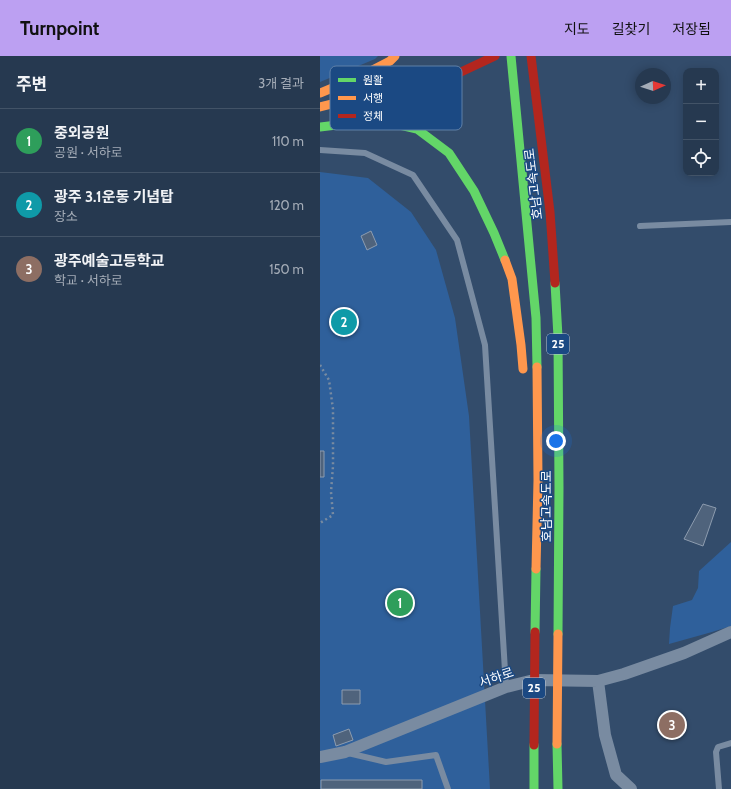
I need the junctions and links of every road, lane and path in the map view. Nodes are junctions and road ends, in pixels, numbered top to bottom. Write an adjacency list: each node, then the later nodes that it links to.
1 (395, 56): 5 (highway)
2 (511, 56): 22 (highway, 호남고속도로 / 25)
3 (531, 56): 32 (highway, 호남고속도로 / 25, bridge)
4 (492, 58): 6 (highway)
5 (380, 66)
6 (462, 72)
7 (330, 89): 8 (highway)
8 (320, 93)
9 (330, 104): 10 (highway)
10 (320, 107)
11 (330, 117): 12 (highway)
12 (320, 120)
13 (330, 126): 14 (highway)
14 (320, 127)
15 (418, 130): 20 (highway)
16 (320, 150): 26 (lane)
17 (731, 222): 18 (lane)
18 (640, 226)
19 (320, 365): 23 (path)
20 (523, 374)
21 (528, 441): 22 (highway)
22 (538, 480): 31 (highway, 호남고속도로 / 25, bridge)
23 (320, 523)
24 (731, 632): 25 (street, 서하로)
25 (598, 681): 26 (street, 서하로); 33 (street)
26 (506, 687): 28 (street, 서하로)
27 (731, 743): 34 (lane)
28 (345, 752): 29 (street, 서하로); 30 (lane)
29 (320, 757)
30 (448, 789)
31 (534, 789)
32 (558, 789)
33 (631, 789)
34 (719, 789)

